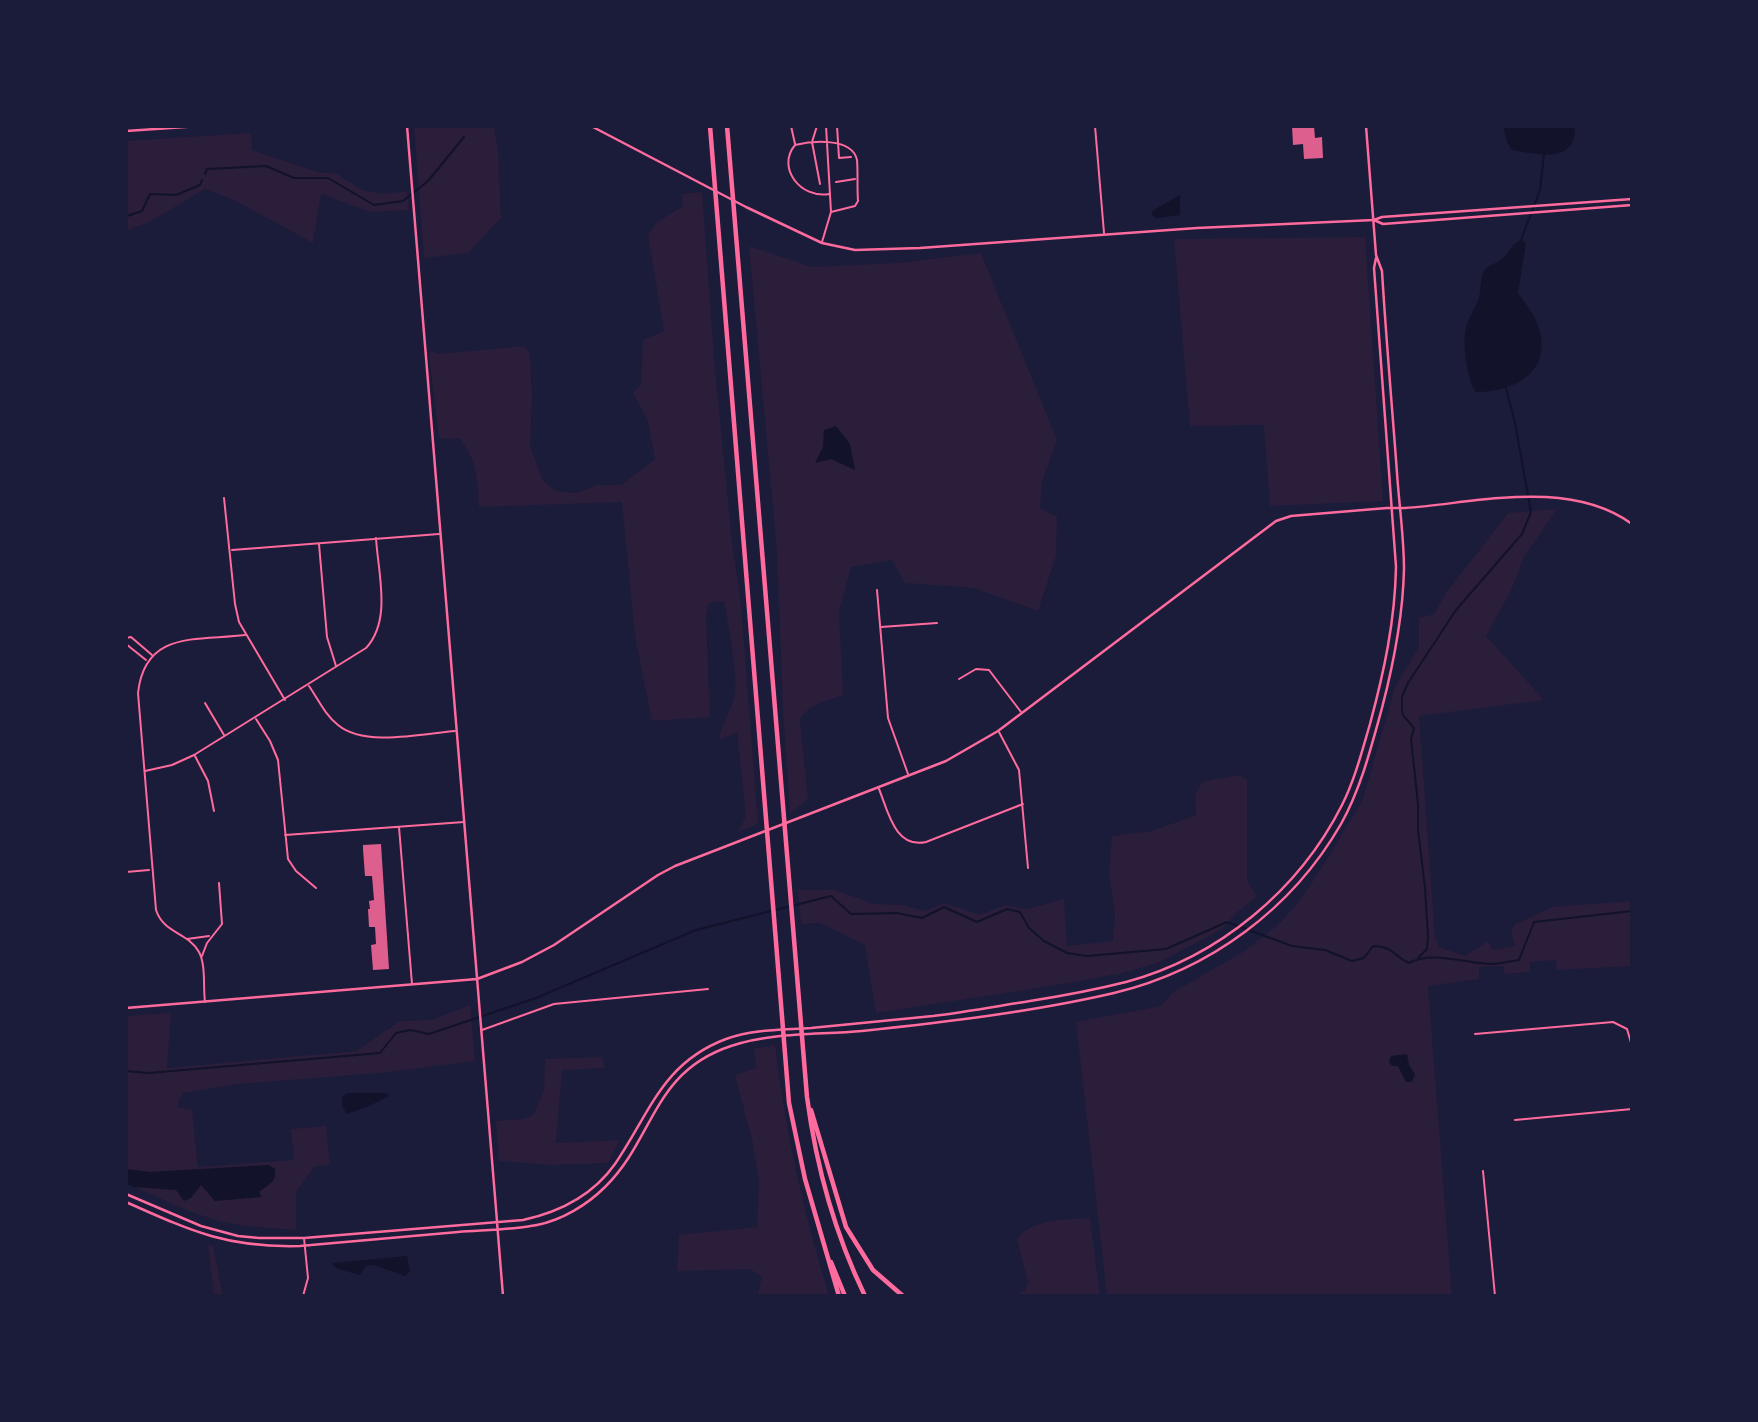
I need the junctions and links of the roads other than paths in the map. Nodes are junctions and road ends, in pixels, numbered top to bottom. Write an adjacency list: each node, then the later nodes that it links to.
1 (200, 126): 12 (main road)
2 (407, 126): 35 (main road)
3 (590, 126): 27 (main road)
4 (710, 126): 90 (highway)
5 (727, 126): 82 (highway)
6 (791, 126): 16 (street)
7 (817, 126): 13 (street)
8 (825, 126): 14 (street)
9 (837, 126): 15 (street)
10 (1094, 126): 26 (street)
11 (1366, 126): 25 (main road)
12 (126, 131)
13 (812, 142): 14 (street); 16 (street); 20 (street)
14 (827, 142): 15 (street); 21 (street)
15 (838, 144): 17 (street); 18 (street)
16 (796, 145): 21 (street)
17 (851, 157)
18 (856, 179): 19 (street); 24 (street)
19 (836, 182)
20 (820, 184)
21 (829, 194): 24 (street)
22 (1632, 199): 25 (main road)
23 (1632, 205): 25 (main road)
24 (831, 212): 27 (street)
25 (1374, 220): 26 (main road); 28 (main road)
26 (1104, 235): 27 (main road)
27 (822, 243)
28 (1377, 255): 29 (main road); 30 (main road)
29 (1381, 358): 30 (main road); 32 (main road)
30 (1388, 358): 33 (main road)
31 (224, 498): 38 (street)
32 (1392, 508): 33 (main road); 52 (main road); 88 (main road)
33 (1399, 508): 34 (main road); 89 (main road)
34 (1632, 524)
35 (440, 534): 36 (street); 54 (main road)
36 (376, 538): 37 (street); 47 (street)
37 (319, 543): 38 (street); 47 (street)
38 (231, 550): 42 (street)
39 (877, 590): 41 (street)
40 (937, 623): 41 (street)
41 (880, 627): 59 (street)
42 (245, 635): 45 (street); 50 (street)
43 (126, 638): 45 (street)
44 (126, 644): 46 (street)
45 (152, 655): 46 (street)
46 (146, 661): 58 (street)
47 (337, 668): 49 (street)
48 (959, 679): 52 (street)
49 (309, 685): 50 (street); 54 (street)
50 (285, 700): 53 (street)
51 (205, 704): 56 (street)
52 (1022, 713): 55 (main road)
53 (256, 718): 56 (street); 65 (street)
54 (456, 731): 63 (main road)
55 (998, 731): 59 (main road); 61 (street)
56 (225, 737): 57 (street)
57 (194, 755): 58 (street); 62 (street)
58 (144, 771): 67 (street)
59 (909, 775): 60 (main road)
60 (879, 788): 61 (street); 74 (main road)
61 (1023, 804): 66 (street)
62 (214, 811)
63 (464, 822): 64 (street); 74 (main road)
64 (399, 825): 65 (street); 75 (street)
65 (284, 835): 70 (street)
66 (1028, 868)
67 (152, 870): 68 (street); 72 (street)
68 (126, 872)
69 (219, 883): 71 (street)
70 (316, 888)
71 (211, 936): 72 (street); 73 (street)
72 (186, 939): 73 (street)
73 (202, 961): 77 (street)
74 (477, 979): 75 (main road); 79 (main road)
75 (412, 985): 77 (main road)
76 (708, 989): 79 (street)
77 (205, 1002): 78 (main road)
78 (126, 1008)
79 (481, 1031): 88 (main road)
80 (1475, 1034): 81 (street)
81 (1632, 1046)
82 (807, 1097): 97 (highway); 98 (highway)
83 (1632, 1109): 84 (street)
84 (1515, 1120)
85 (1483, 1171): 99 (street)
86 (126, 1194): 91 (main road)
87 (126, 1202): 92 (main road)
88 (497, 1222): 89 (main road); 91 (main road)
89 (498, 1228): 92 (main road); 94 (main road)
90 (821, 1234): 95 (highway); 96 (highway)
91 (304, 1238): 92 (street)
92 (305, 1246): 93 (street)
93 (303, 1296)
94 (503, 1296)
95 (839, 1296)
96 (845, 1296)
97 (865, 1296)
98 (902, 1296)
99 (1494, 1296)

